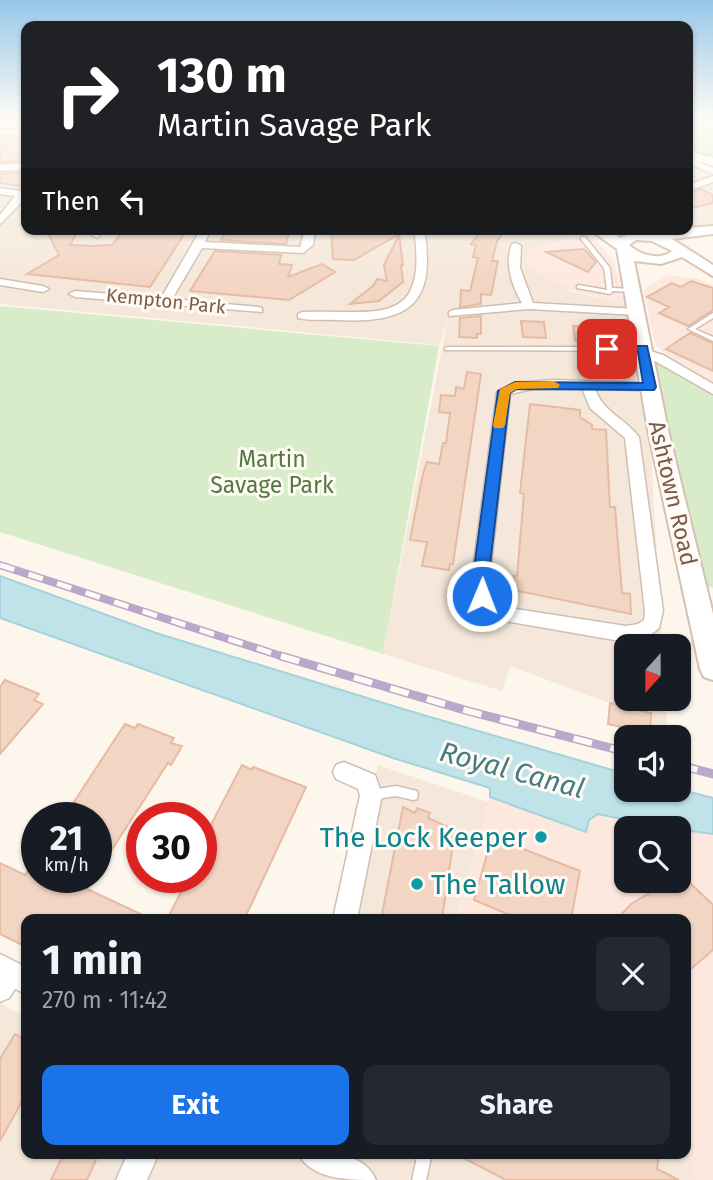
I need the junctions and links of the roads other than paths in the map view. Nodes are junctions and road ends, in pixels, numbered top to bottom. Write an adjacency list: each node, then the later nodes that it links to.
1 (713, 179): 2 (street)
2 (702, 184): 3 (street); 4 (street)
3 (693, 187)
4 (713, 189)
5 (0, 191): 6 (street)
6 (21, 194)
7 (21, 197): 8 (street)
8 (0, 221)
9 (713, 230): 17 (street)
10 (203, 235): 18 (street)
11 (309, 235): 18 (street)
12 (420, 235): 36 (street)
13 (605, 235): 20 (street)
14 (644, 235): 15 (street)
15 (649, 236): 17 (street); 20 (street)
16 (583, 238): 28 (lane)
17 (680, 243): 21 (street); 22 (street)
18 (199, 245): 30 (street)
19 (516, 246): 31 (street)
20 (622, 247): 21 (street); 25 (street, Ashtown Road)
21 (659, 261): 23 (street); 25 (street)
22 (713, 271)
23 (713, 278)
24 (0, 282): 27 (street)
25 (632, 283): 28 (lane); 33 (street, Ashtown Road)
26 (579, 287): 28 (lane)
27 (43, 289)
28 (610, 289)
29 (75, 294): 30 (street, Kempton Park)
30 (166, 300): 32 (street, Kempton Park)
31 (529, 306): 33 (street); 34 (street)
32 (258, 310)
33 (637, 313): 39 (street, Ashtown Road)
34 (453, 314)
35 (713, 315): 37 (lane)
36 (302, 316)
37 (713, 339)
38 (447, 349): 39 (lane)
39 (644, 351): 41 (street, Ashtown Road); 42 (street)
40 (588, 385): 40 (street); 41 (street)
41 (650, 387): 43 (street, Ashtown Road)
42 (712, 389)
43 (707, 618): 44 (street, Ashtown Road)
44 (713, 669)
45 (344, 772): 46 (street)
46 (371, 795): 47 (lane); 48 (street)
47 (413, 795)
48 (346, 914)
49 (141, 1159): 52 (street)
50 (323, 1159): 53 (street)
51 (424, 1159): 54 (lane)
52 (131, 1180)
53 (360, 1180)
54 (419, 1180)

